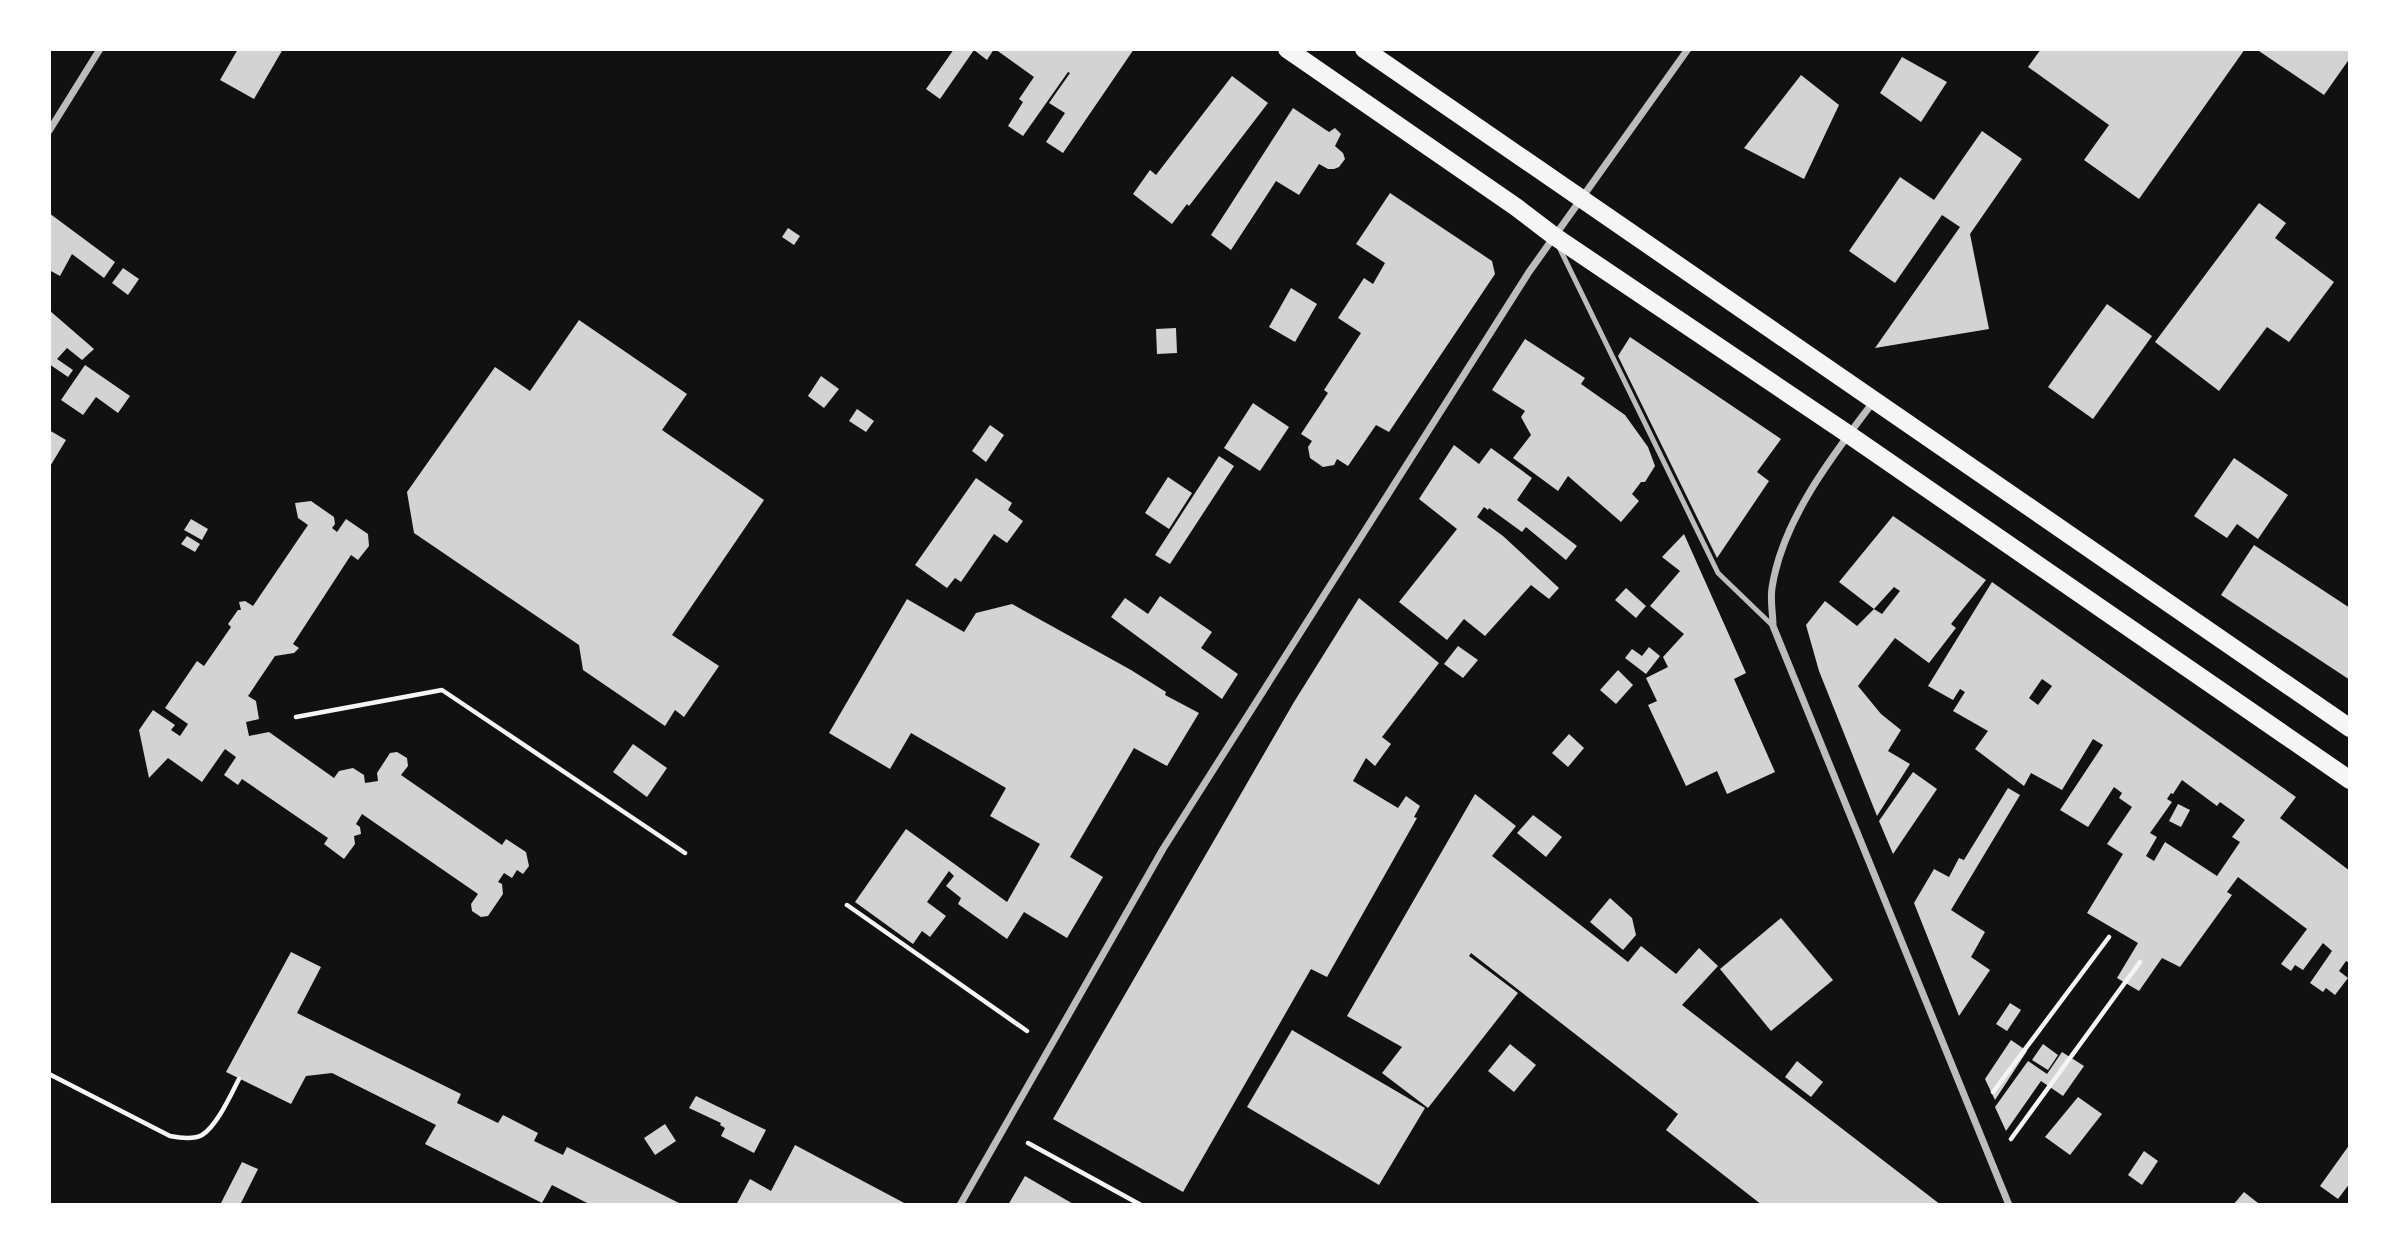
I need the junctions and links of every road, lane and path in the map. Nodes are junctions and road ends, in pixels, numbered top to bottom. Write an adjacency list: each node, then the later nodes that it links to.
1 (100, 49): 5 (street)
2 (1287, 49): 7 (main road)
3 (1364, 49): 6 (main road)
4 (1688, 49): 6 (street)
5 (49, 131)
6 (1580, 200): 7 (street); 8 (main road)
7 (1554, 236): 9 (main road); 10 (lane); 18 (street)
8 (1874, 401): 9 (street); 12 (main road)
9 (1848, 435): 10 (street); 13 (main road)
10 (1773, 626): 21 (street)
11 (296, 718): 14 (path)
12 (2350, 728)
13 (2350, 780)
14 (685, 853)
15 (847, 905): 18 (path)
16 (2109, 937): 21 (path)
17 (2140, 962): 23 (path)
18 (1049, 1047): 22 (street)
19 (49, 1074): 20 (path)
20 (239, 1079)
21 (1974, 1118): 23 (street)
22 (1003, 1129): 24 (street); 25 (path)
23 (1992, 1166): 26 (street)
24 (960, 1205)
25 (1141, 1205)
26 (2009, 1205)

